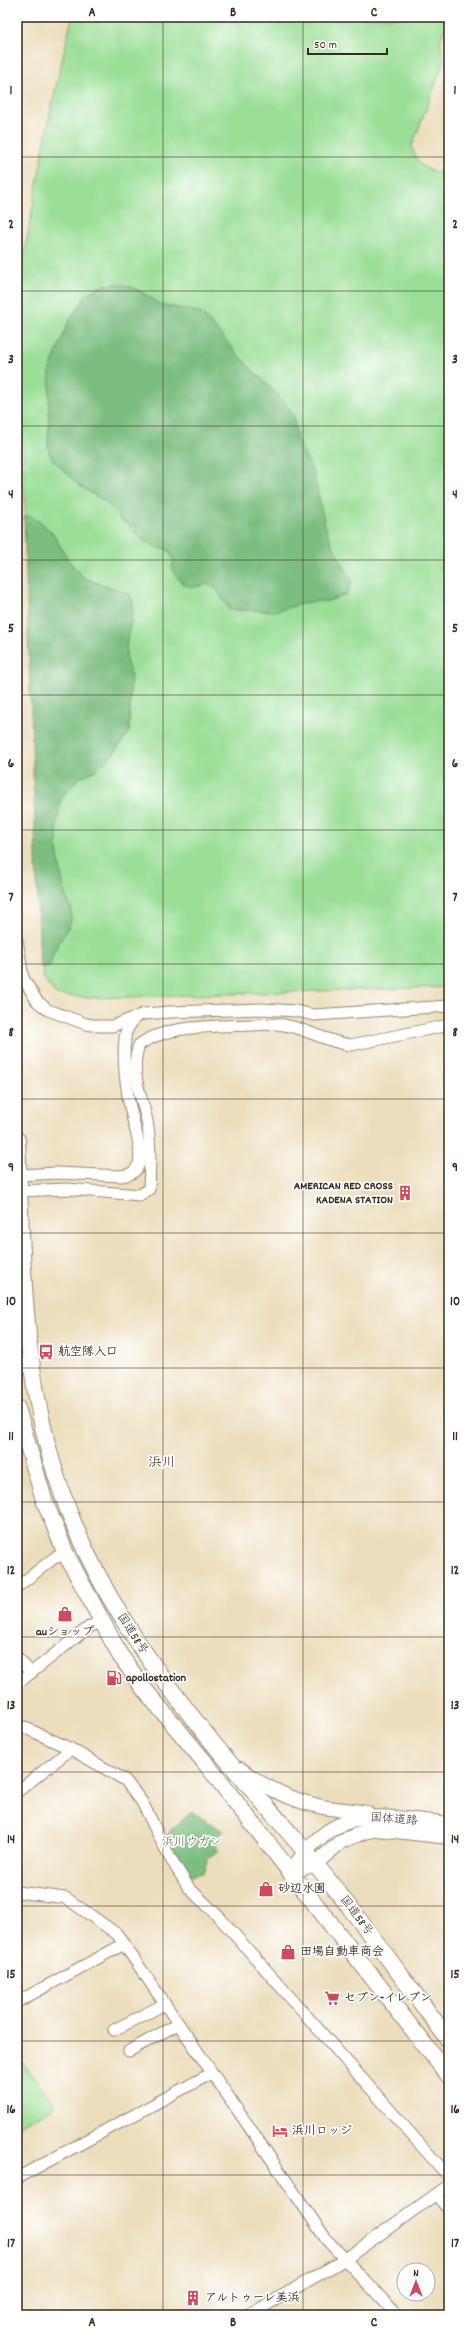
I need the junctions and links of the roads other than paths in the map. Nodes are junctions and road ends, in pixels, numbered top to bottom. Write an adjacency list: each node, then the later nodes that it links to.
1 (17, 940): 3 (street)
2 (449, 1006): 4 (street)
3 (134, 1018): 4 (street); 7 (street)
4 (257, 1021): 5 (street); 7 (street)
5 (449, 1025)
6 (17, 1140): 7 (highway, 国道58号)
7 (18, 1182): 17 (highway, 国道58号)
8 (17, 1408): 9 (highway, 国道58号)
9 (66, 1554): 10 (street); 11 (highway, 国道58号)
10 (17, 1587)
11 (102, 1621): 13 (street); 24 (highway, 国道58号)
12 (17, 1657): 13 (street)
13 (31, 1673): 14 (street)
14 (17, 1684)
15 (17, 1724): 16 (street)
16 (70, 1749): 18 (street); 35 (street)
17 (223, 1757): 19 (main road); 22 (highway, 国道58号)
18 (17, 1792)
19 (386, 1817): 20 (main road, 国体道路); 22 (main road, 国体道路)
20 (449, 1824)
21 (449, 1837): 23 (main road, 国体道路)
22 (304, 1851): 23 (highway, 国道58号); 24 (main road, 国体道路)
23 (315, 1864): 24 (main road, 国体道路); 31 (highway, 国道58号)
24 (291, 1872): 34 (highway, 国道58号)
25 (17, 1892): 26 (street)
26 (124, 1944): 27 (street); 28 (street)
27 (17, 2002)
28 (165, 2004): 29 (street); 30 (street)
29 (178, 2024): 32 (street); 33 (street)
30 (114, 2030)
31 (449, 2040)
32 (129, 2051)
33 (212, 2073): 36 (street); 40 (street)
34 (449, 2076)
35 (449, 2177)
36 (17, 2178)
37 (449, 2185): 38 (street)
38 (436, 2195): 39 (street); 40 (street)
39 (449, 2210)
40 (344, 2260): 41 (street); 42 (street)
41 (249, 2315)
42 (397, 2315)

